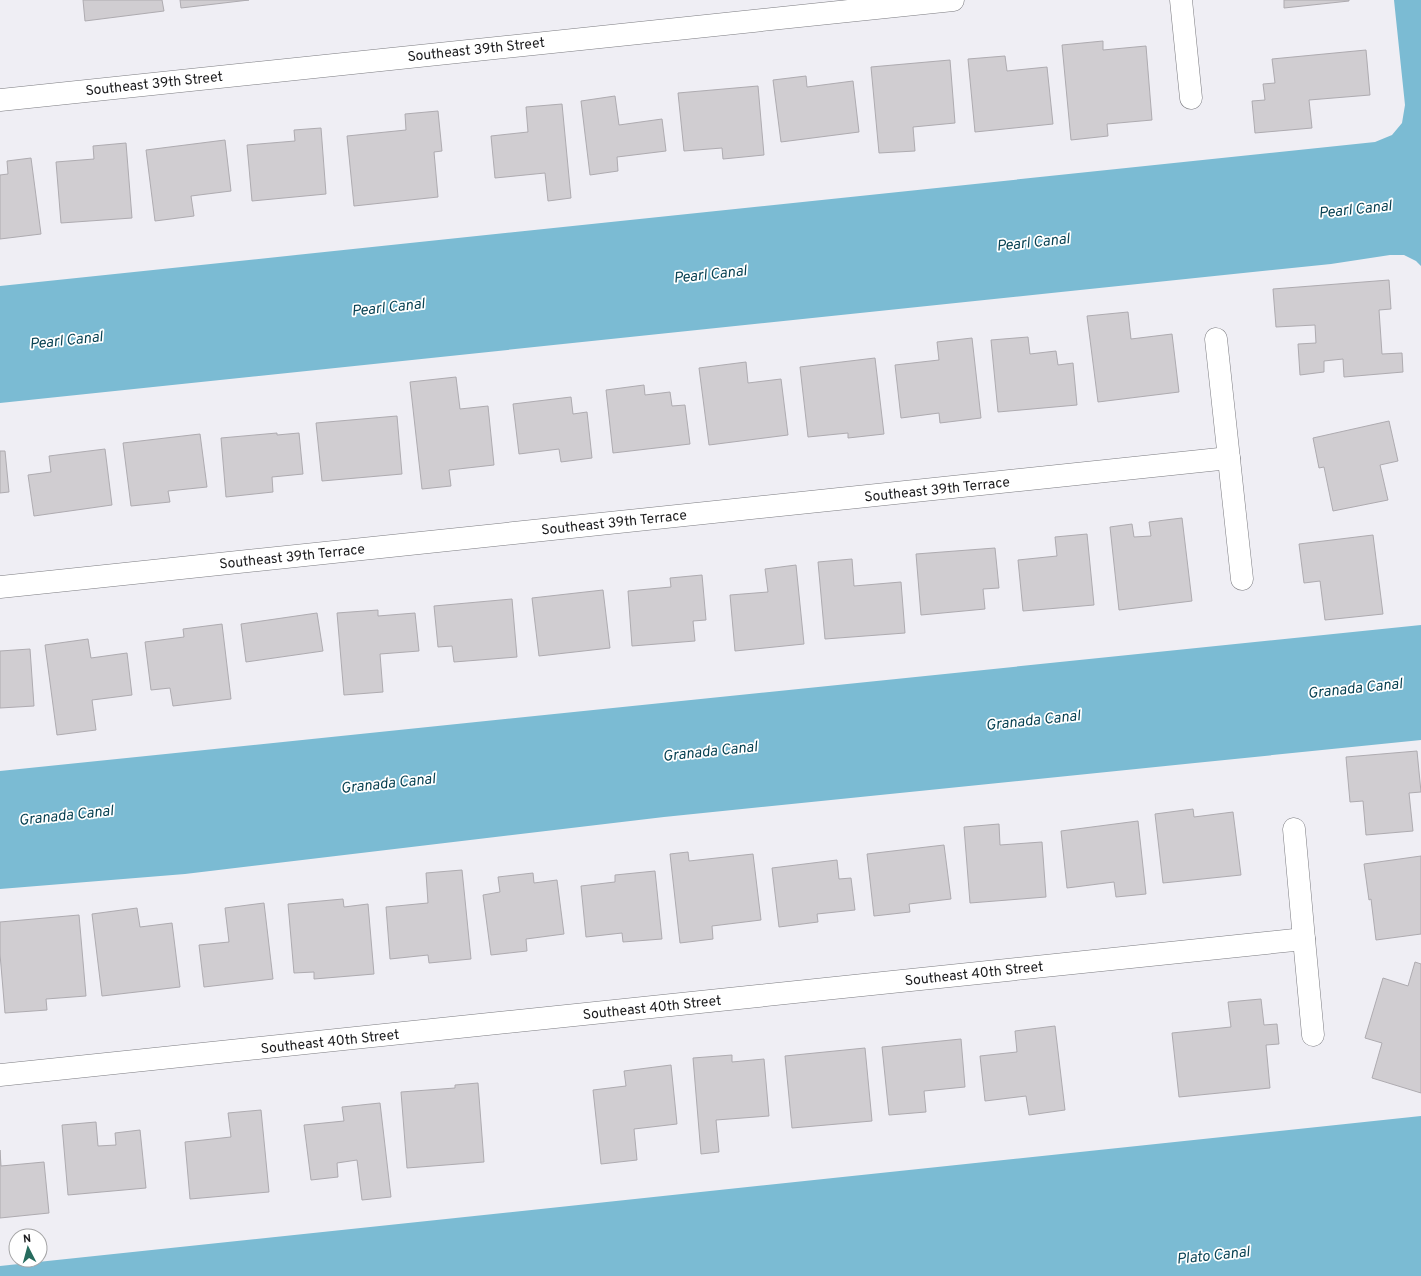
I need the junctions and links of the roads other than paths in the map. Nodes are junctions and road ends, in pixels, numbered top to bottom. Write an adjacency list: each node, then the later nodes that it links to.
1 (953, 0): 4 (street, Southeast 39th Street)
2 (1180, 0): 3 (street)
3 (1191, 98)
4 (0, 100)
5 (1216, 339): 6 (street)
6 (1229, 458): 7 (street); 8 (street, Southeast 39th Terrace)
7 (1242, 579)
8 (0, 587)
9 (1294, 829): 10 (street)
10 (1304, 939): 11 (street); 12 (street, Southeast 40th Street)
11 (1314, 1035)
12 (0, 1075)

